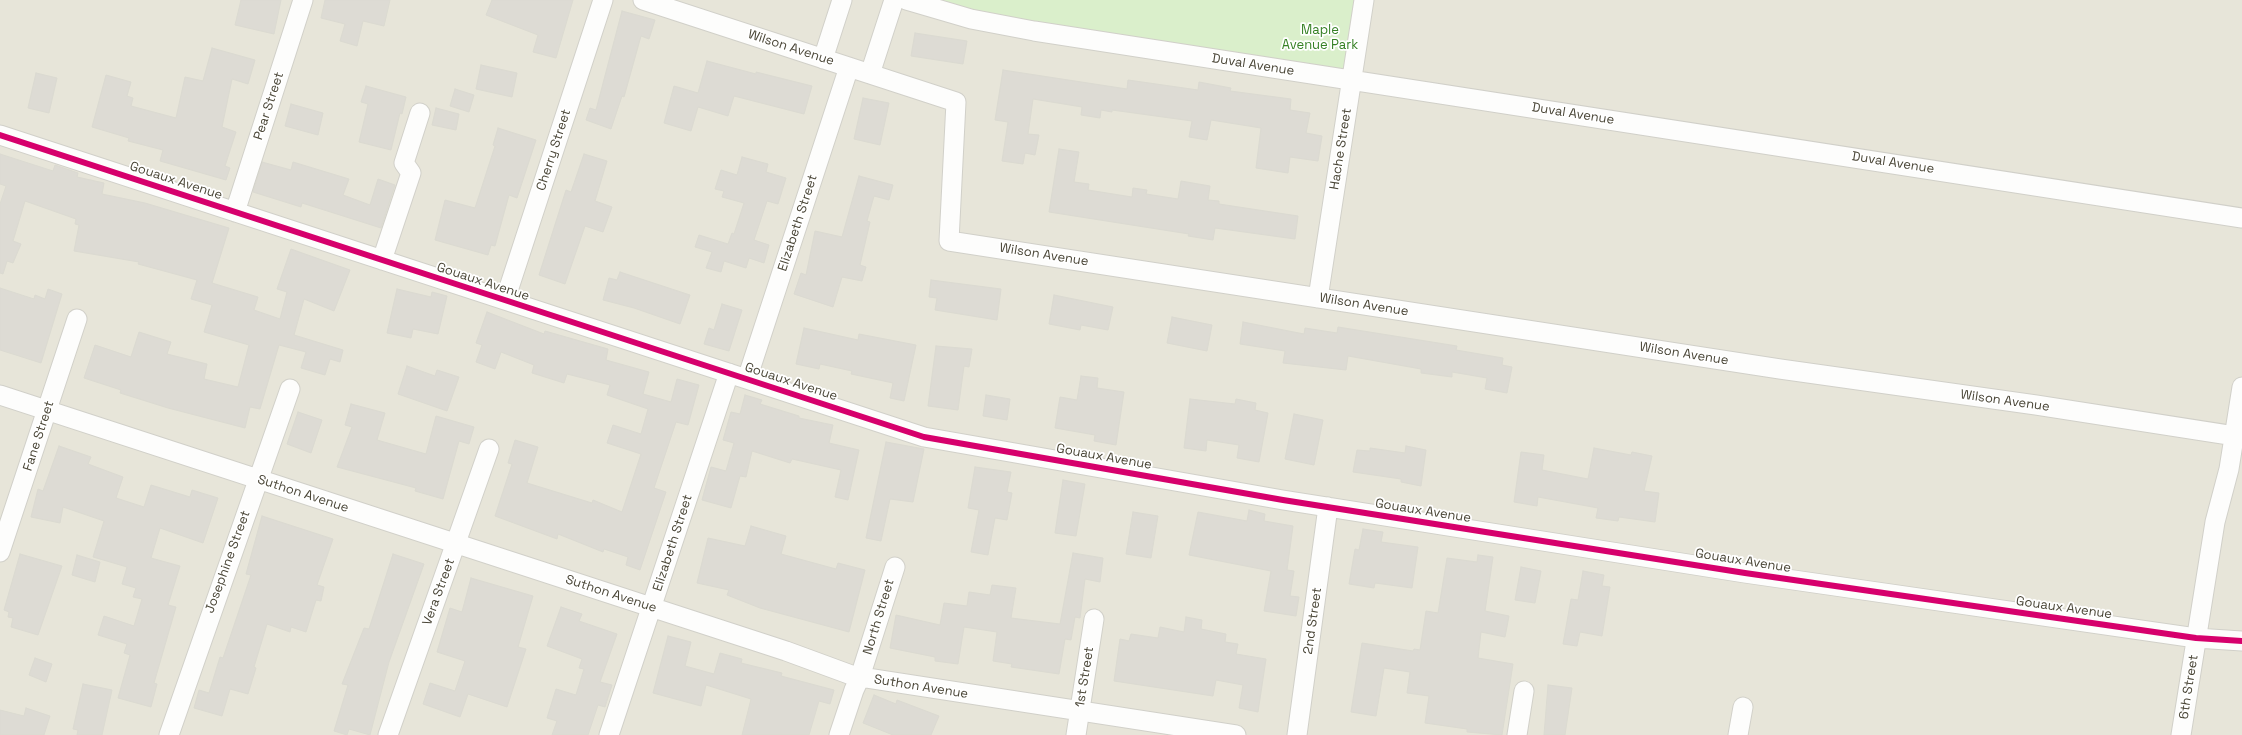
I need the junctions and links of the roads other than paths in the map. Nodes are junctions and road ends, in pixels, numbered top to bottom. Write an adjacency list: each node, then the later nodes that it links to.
1 (303, 0): 14 (street, Pear Street)
2 (603, 0): 18 (street, Cherry Street)
3 (643, 0): 8 (street, Wilson Avenue)
4 (842, 0): 8 (street)
5 (894, 0): 10 (street)
6 (906, 0): 11 (street, Duval Avenue)
7 (1364, 0): 11 (street, Hache Street)
8 (823, 59): 9 (street, Wilson Avenue)
9 (850, 67): 10 (street, Wilson Avenue); 21 (street, Elizabeth Street)
10 (870, 74): 17 (street, Wilson Avenue)
11 (1351, 80): 15 (street, Duval Avenue); 17 (street, Hache Street)
12 (420, 113): 16 (street)
13 (0, 135): 14 (street, Gouaux Avenue)
14 (235, 212): 16 (street, Gouaux Avenue)
15 (2242, 218)
16 (382, 260): 18 (street, Gouaux Avenue)
17 (1318, 298): 26 (street, Wilson Avenue)
18 (505, 300): 20 (street, Gouaux Avenue)
19 (77, 319): 25 (street, Fane Street)
20 (729, 373): 21 (street, Gouaux Avenue); 33 (street, Elizabeth Street)
21 (747, 379): 29 (street, Gouaux Avenue)
22 (2242, 387): 26 (street, 6th Street)
23 (290, 389): 28 (street, Josephine Street)
24 (0, 395): 25 (street, Suthon Avenue)
25 (47, 411): 28 (street, Suthon Avenue); 31 (street, Fane Street)
26 (2238, 436): 35 (street, 6th Street)
27 (489, 449): 30 (street, Vera Street)
28 (258, 479): 30 (street, Suthon Avenue); 41 (street, Josephine Street)
29 (1328, 507): 35 (street, Gouaux Avenue); 47 (street, 2nd Street)
30 (456, 543): 33 (street, Suthon Avenue); 42 (street, Vera Street)
31 (0, 552)
32 (895, 567): 37 (street, North Street)
33 (652, 607): 37 (street, Suthon Avenue); 43 (street, Elizabeth Street)
34 (1094, 619): 40 (street, 1st Street)
35 (2196, 638): 36 (street, Gouaux Avenue); 50 (street, 6th Street)
36 (2242, 641)
37 (860, 677): 40 (street, Suthon Avenue); 44 (street, North Street)
38 (1524, 691): 48 (street)
39 (1743, 707): 49 (street)
40 (1080, 711): 45 (street, 1st Street); 46 (street, Suthon Avenue)
41 (168, 735)
42 (388, 735)
43 (609, 735)
44 (839, 735)
45 (1076, 735)
46 (1236, 735)
47 (1297, 735)
48 (1517, 735)
49 (1738, 735)
50 (2182, 735)

